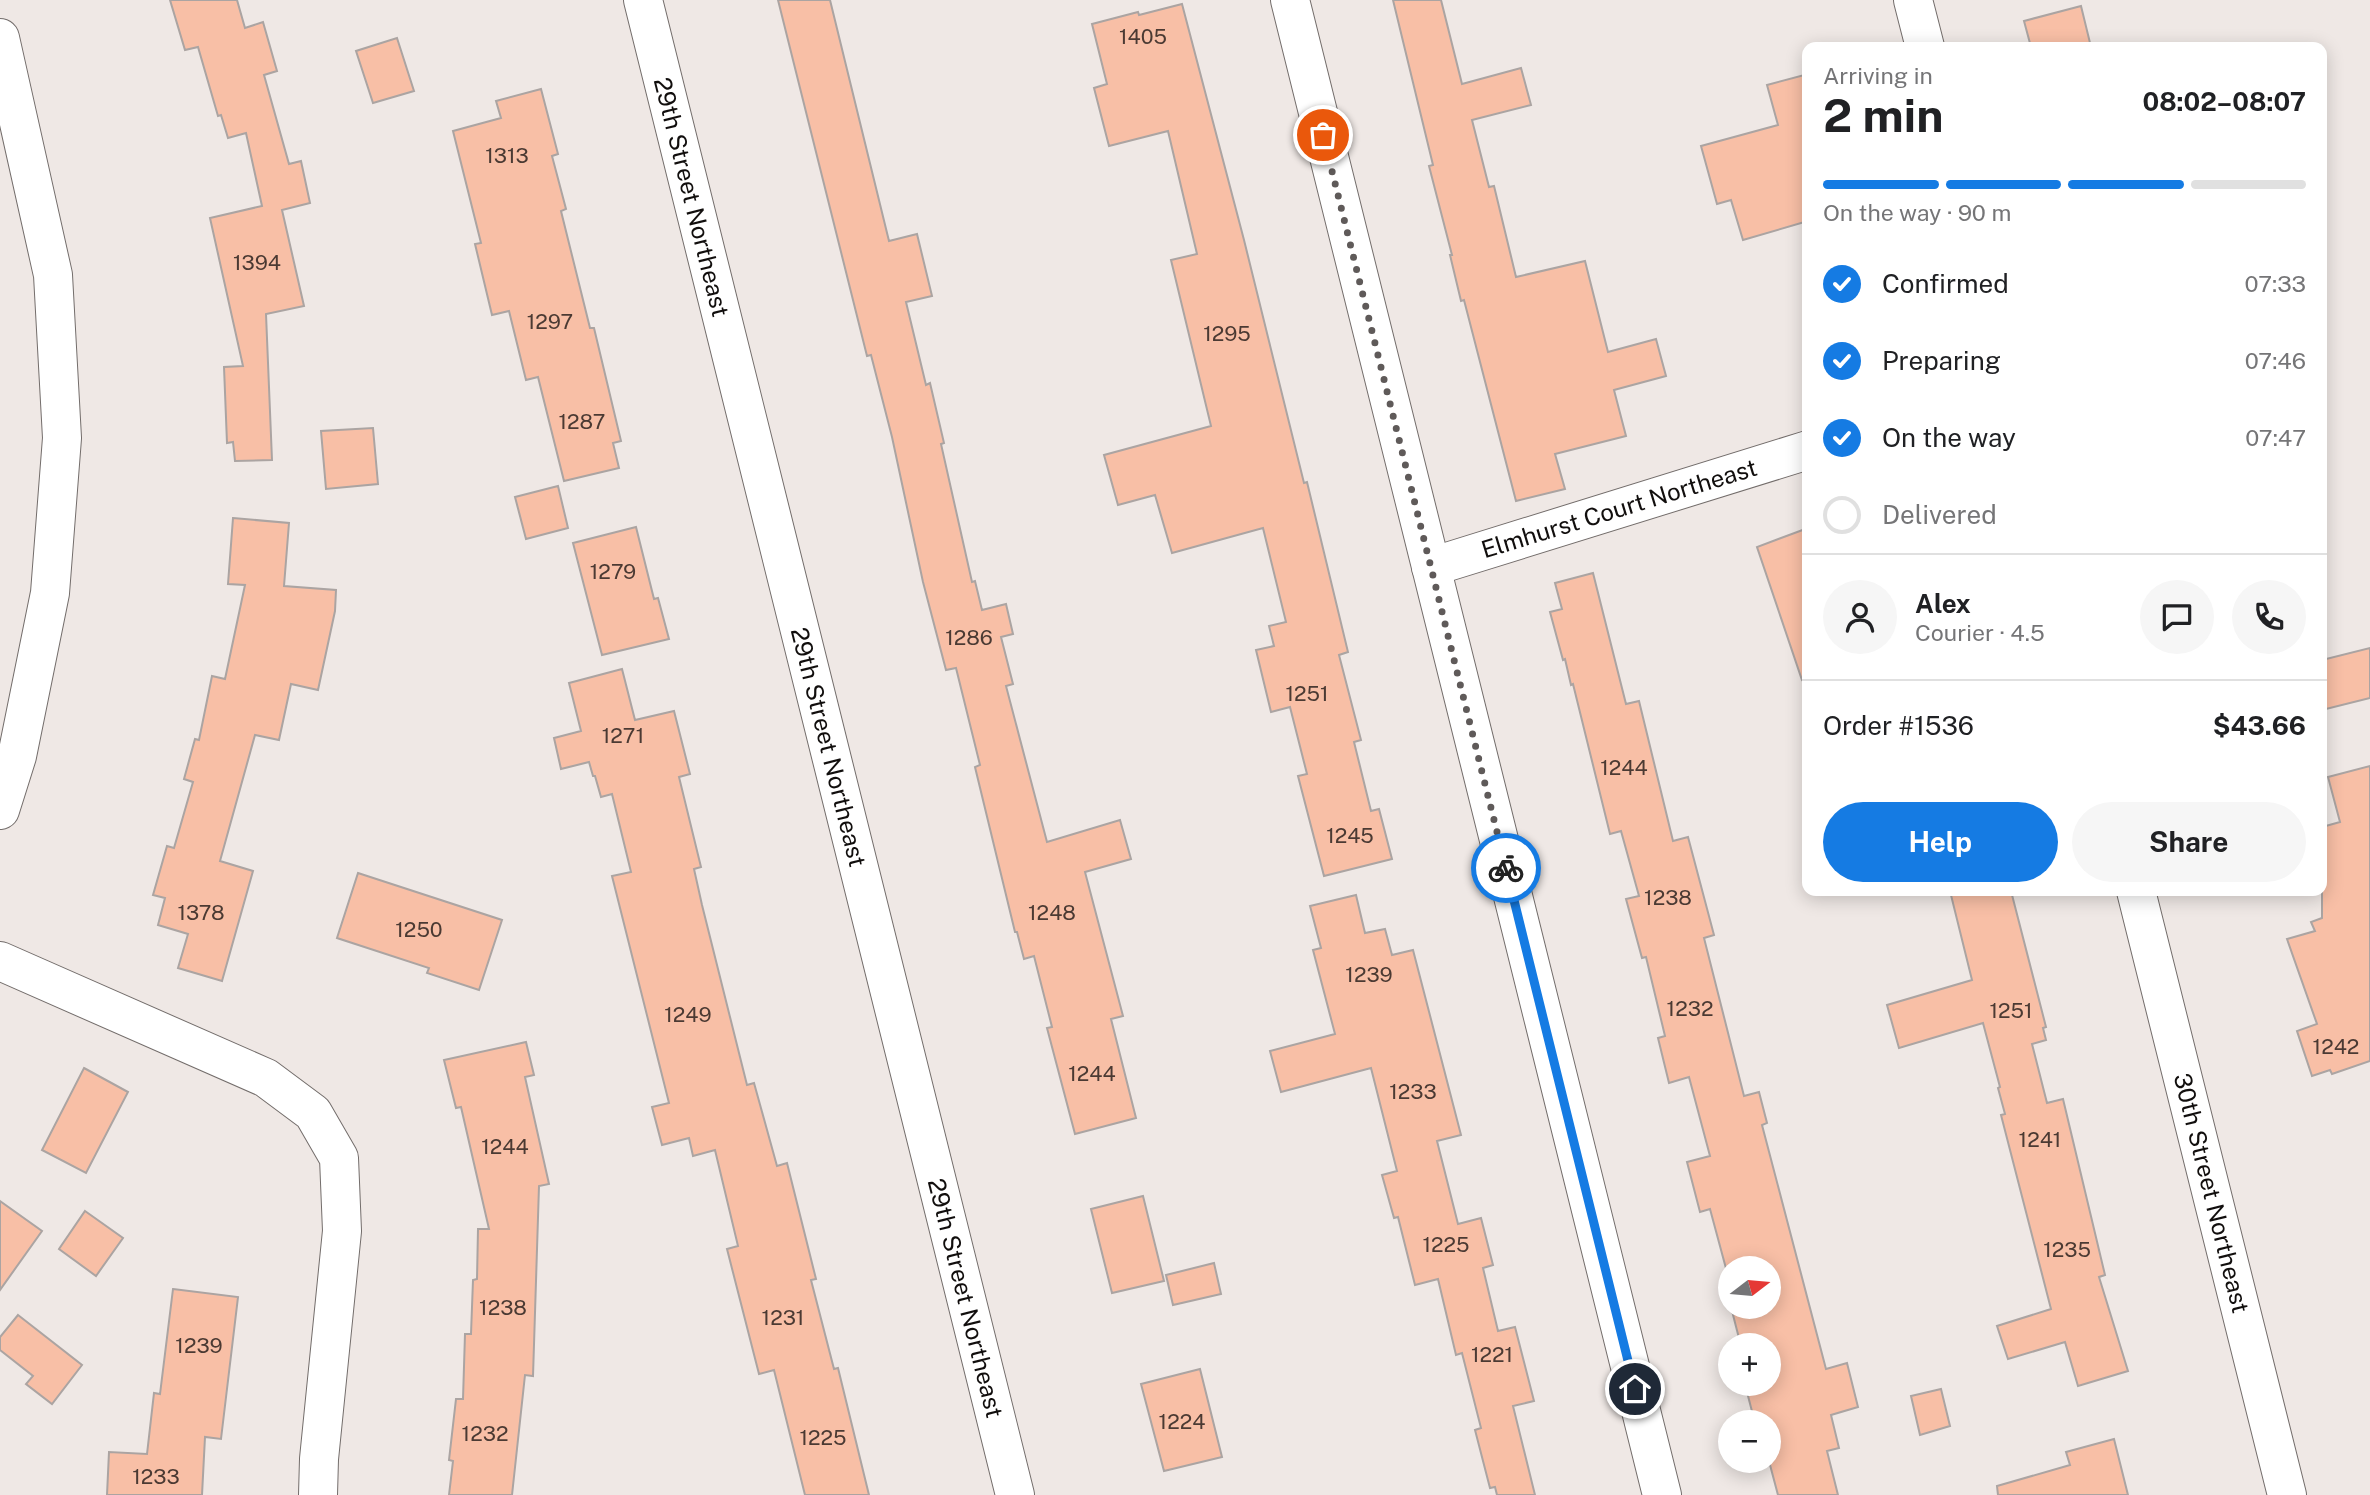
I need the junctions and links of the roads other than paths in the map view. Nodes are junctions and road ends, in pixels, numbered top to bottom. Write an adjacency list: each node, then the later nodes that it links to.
1 (643, 0): 13 (street, 29th Street Northeast)
2 (1290, 0): 8 (street)
3 (1913, 0): 5 (street)
4 (0, 38): 6 (street)
5 (1924, 42)
6 (6, 86): 9 (street)
7 (1802, 452): 8 (street, Elmhurst Court Northeast)
8 (1430, 567): 14 (street)
9 (0, 810)
10 (2137, 896): 15 (street, 30th Street Northeast)
11 (0, 961): 12 (street)
12 (318, 1495)
13 (1015, 1495)
14 (1662, 1495)
15 (2287, 1495)

